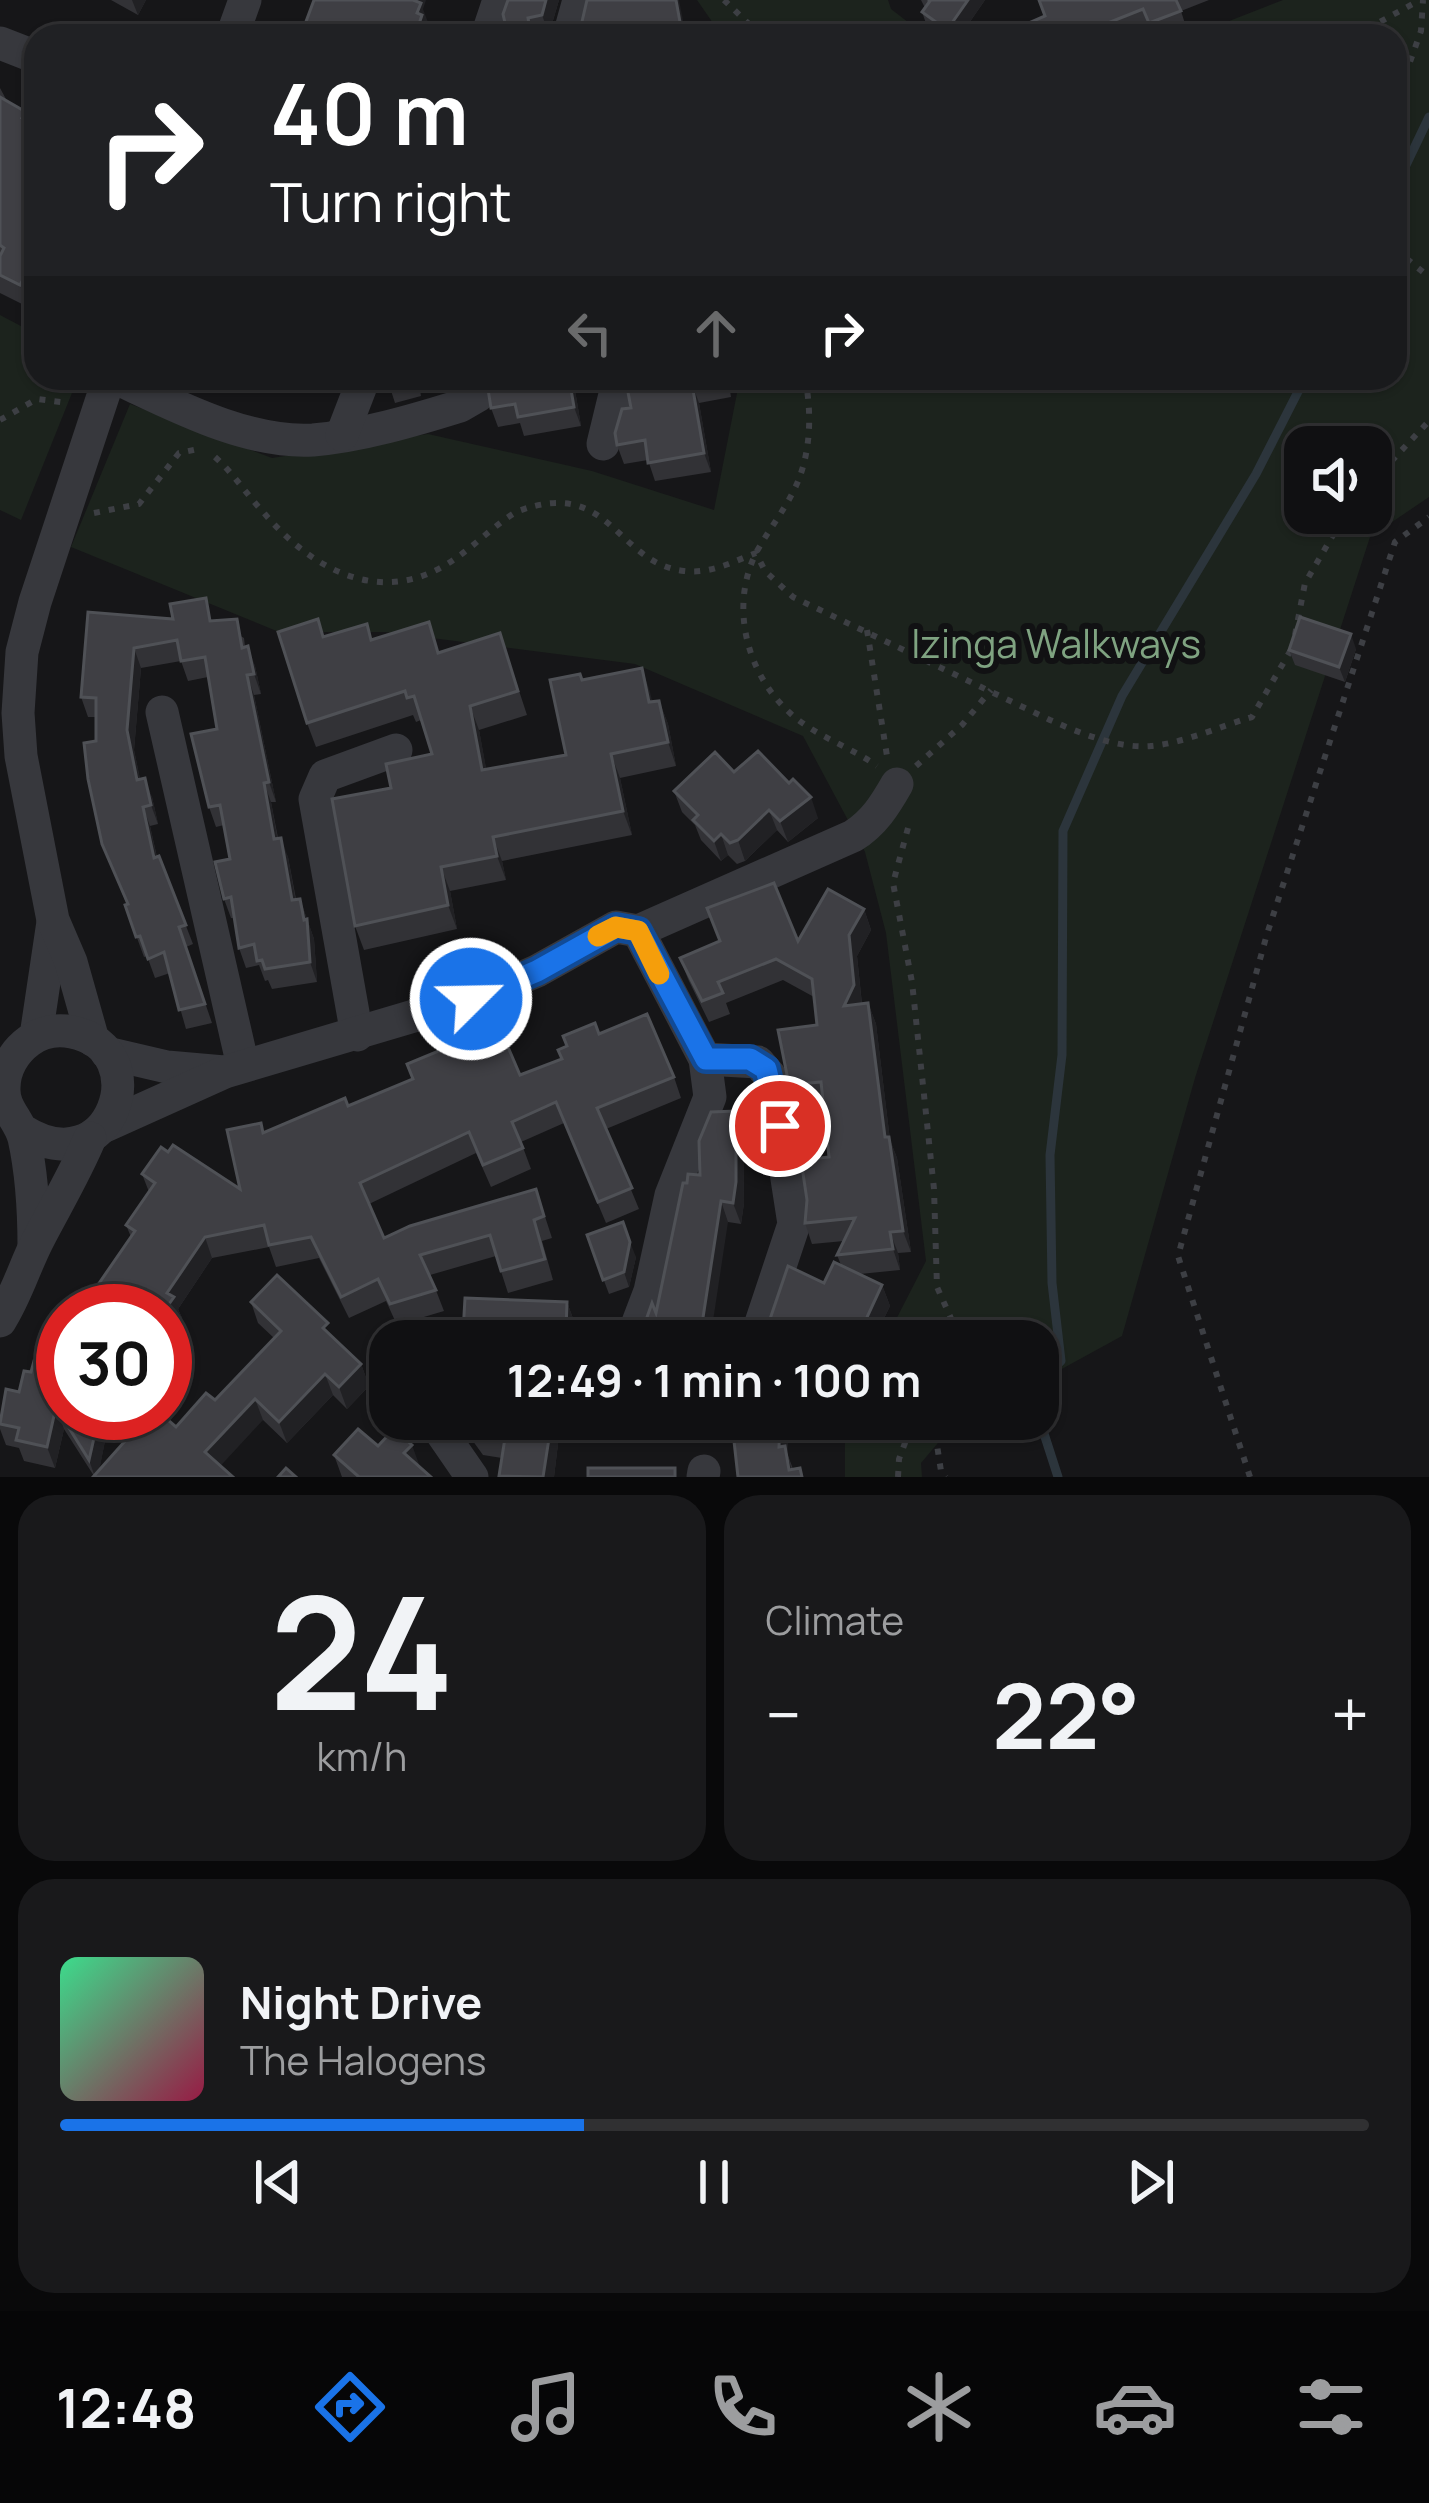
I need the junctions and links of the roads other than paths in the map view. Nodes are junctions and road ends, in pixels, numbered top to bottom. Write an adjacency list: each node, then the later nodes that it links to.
1 (107, 390): 11 (street)
2 (140, 390): 6 (street)
3 (359, 390): 6 (street)
4 (482, 390): 6 (street)
5 (616, 390): 7 (street)
6 (342, 435)
7 (603, 444)
8 (162, 712): 17 (street)
9 (396, 750): 13 (street)
10 (897, 784): 12 (street)
11 (53, 920): 14 (street); 15 (street)
12 (627, 929): 13 (street); 16 (street)
13 (357, 1035): 17 (street)
14 (100, 1046): 15 (street); 17 (street); 19 (street)
15 (16, 1050): 18 (street)
16 (706, 1059): 21 (street); 22 (street)
17 (234, 1069): 19 (street)
18 (11, 1120): 19 (street); 20 (street)
19 (98, 1132): 20 (street)
20 (34, 1247): 23 (street)
21 (639, 1320)
22 (762, 1320)
23 (0, 1321)
24 (446, 1440): 25 (street)
25 (472, 1477)

